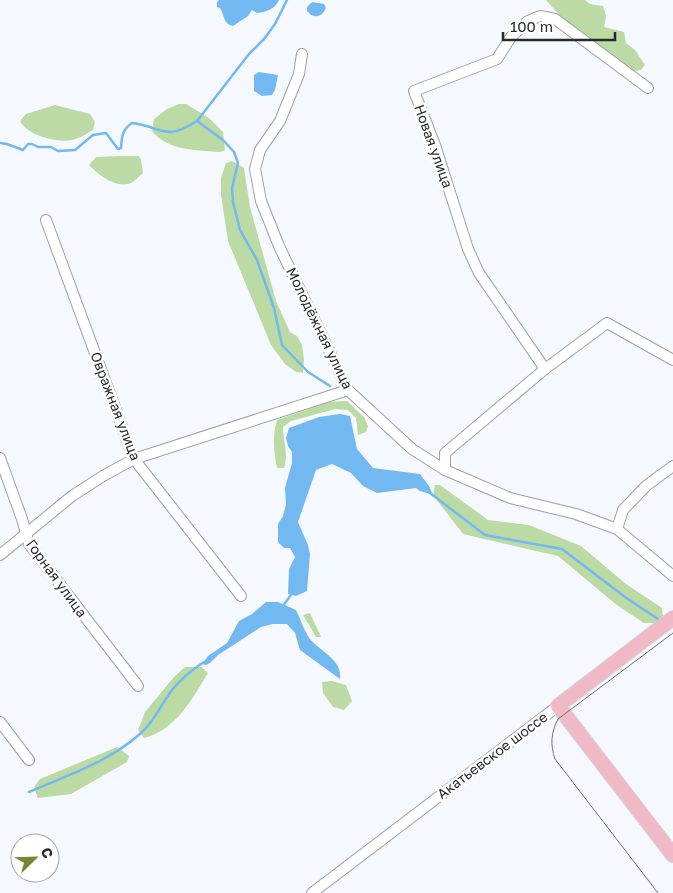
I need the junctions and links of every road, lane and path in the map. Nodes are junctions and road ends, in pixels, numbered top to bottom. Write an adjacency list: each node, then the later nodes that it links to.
1 (302, 54): 6 (street, Молодёжная улица)
2 (648, 88): 5 (street, Новая улица)
3 (46, 220): 8 (street, Овражная улица)
4 (673, 360): 5 (street)
5 (545, 370): 10 (street)
6 (348, 390): 8 (street); 10 (street, Молодёжная улица)
7 (0, 458): 12 (street, Горная улица)
8 (134, 459): 12 (street); 15 (street, Овражная улица)
9 (673, 466): 11 (street)
10 (445, 470): 11 (street, Молодёжная улица)
11 (617, 529): 14 (street, Молодёжная улица)
12 (25, 534): 13 (street); 17 (street, Горная улица)
13 (0, 554)
14 (673, 576)
15 (241, 596)
16 (673, 618): 18 (main road, Акатьевское шоссе)
17 (138, 686)
18 (558, 706): 21 (main road); 22 (street, Акатьевское шоссе)
19 (0, 722): 20 (street)
20 (29, 760)
21 (673, 855)
22 (312, 893)

